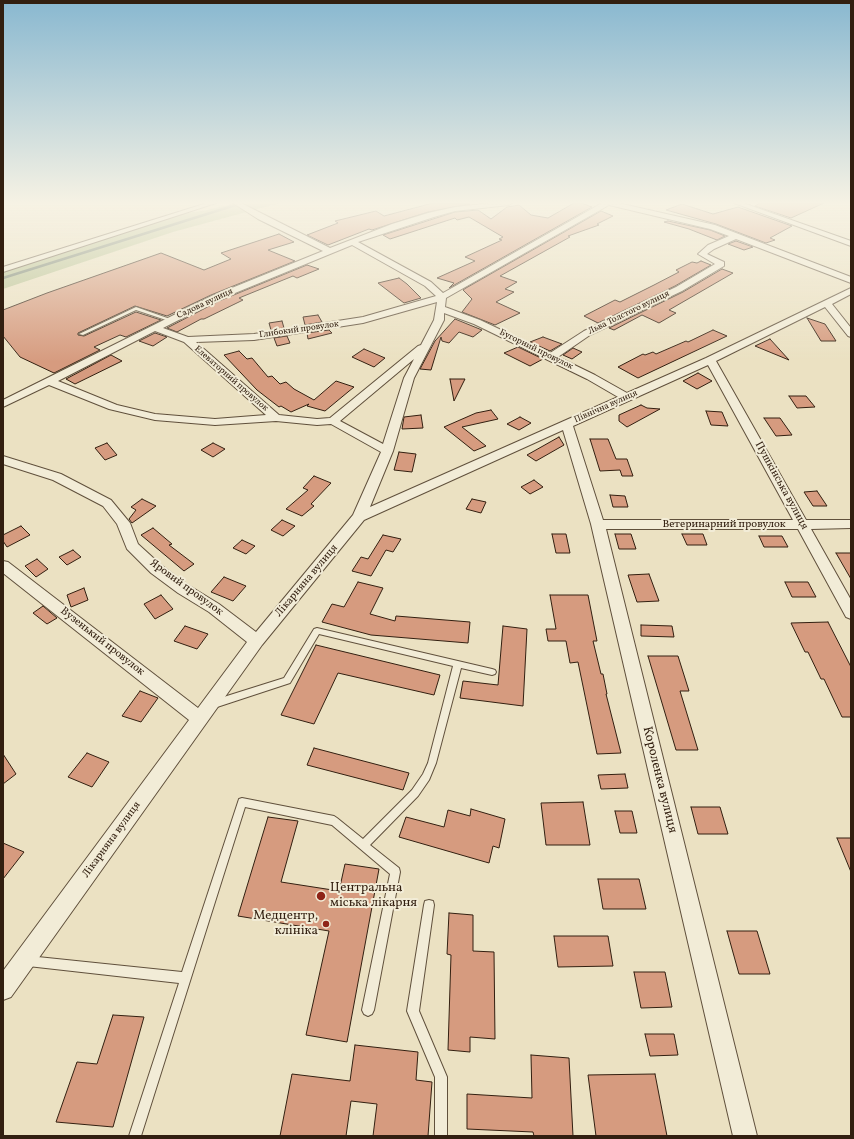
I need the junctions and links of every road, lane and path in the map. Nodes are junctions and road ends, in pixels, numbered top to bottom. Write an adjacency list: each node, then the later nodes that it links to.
1 (46, 256): 7 (street)
2 (317, 256): 12 (street, Садова вулиця)
3 (378, 256): 10 (street, Бугорний провулок)
4 (519, 256): 10 (street)
5 (706, 256): 18 (street, Льва Толстого вулиця)
6 (788, 256): 8 (street)
7 (3, 270)
8 (851, 280)
9 (851, 291): 11 (street, Північна вулиця)
10 (442, 303): 16 (street, Глибокий провулок); 17 (street, Лікарняна вулиця); 18 (street, Бугорний провулок)
11 (827, 304): 15 (street); 19 (street, Північна вулиця)
12 (171, 320): 13 (street, Садова вулиця); 14 (lane)
13 (156, 328): 16 (street, Глибокий провулок); 20 (street, Садова вулиця)
14 (80, 334)
15 (851, 334)
16 (187, 340): 23 (street, Елеваторний провулок)
17 (426, 344): 24 (street); 26 (street, Лікарняна вулиця)
18 (550, 358): 21 (street, Бугорний провулок)
19 (710, 360): 21 (street, Північна вулиця); 31 (street, Пушкінська вулиця)
20 (49, 381): 22 (street, Садова вулиця); 23 (street)
21 (627, 398): 25 (street, Північна вулиця)
22 (3, 404)
23 (276, 418): 24 (street, Елеваторний провулок)
24 (332, 421): 26 (street)
25 (567, 425): 28 (street, Північна вулиця); 29 (street, Короленка вулиця)
26 (387, 451): 28 (street, Лікарняна вулиця)
27 (3, 460): 34 (street, Яровий провулок)
28 (359, 517): 34 (street, Лікарняна вулиця)
29 (598, 524): 31 (street, Ветеринарний провулок); 47 (street, Короленка вулиця)
30 (851, 524): 31 (street, Ветеринарний провулок)
31 (804, 525): 33 (street, Пушкінська вулиця)
32 (3, 566): 38 (street, Вузенький провулок)
33 (851, 613)
34 (257, 641): 37 (street, Лікарняна вулиця)
35 (458, 664): 36 (lane); 37 (lane); 39 (lane)
36 (492, 672)
37 (210, 705): 38 (street, Лікарняна вулиця)
38 (200, 719): 41 (street, Лікарняна вулиця)
39 (363, 846): 42 (lane); 44 (lane)
40 (429, 905): 46 (lane)
41 (24, 960): 42 (lane); 43 (street, Лікарняна вулиця)
42 (185, 978): 45 (lane)
43 (3, 989)
44 (368, 1010)
45 (136, 1136)
46 (441, 1136)
47 (745, 1136)

